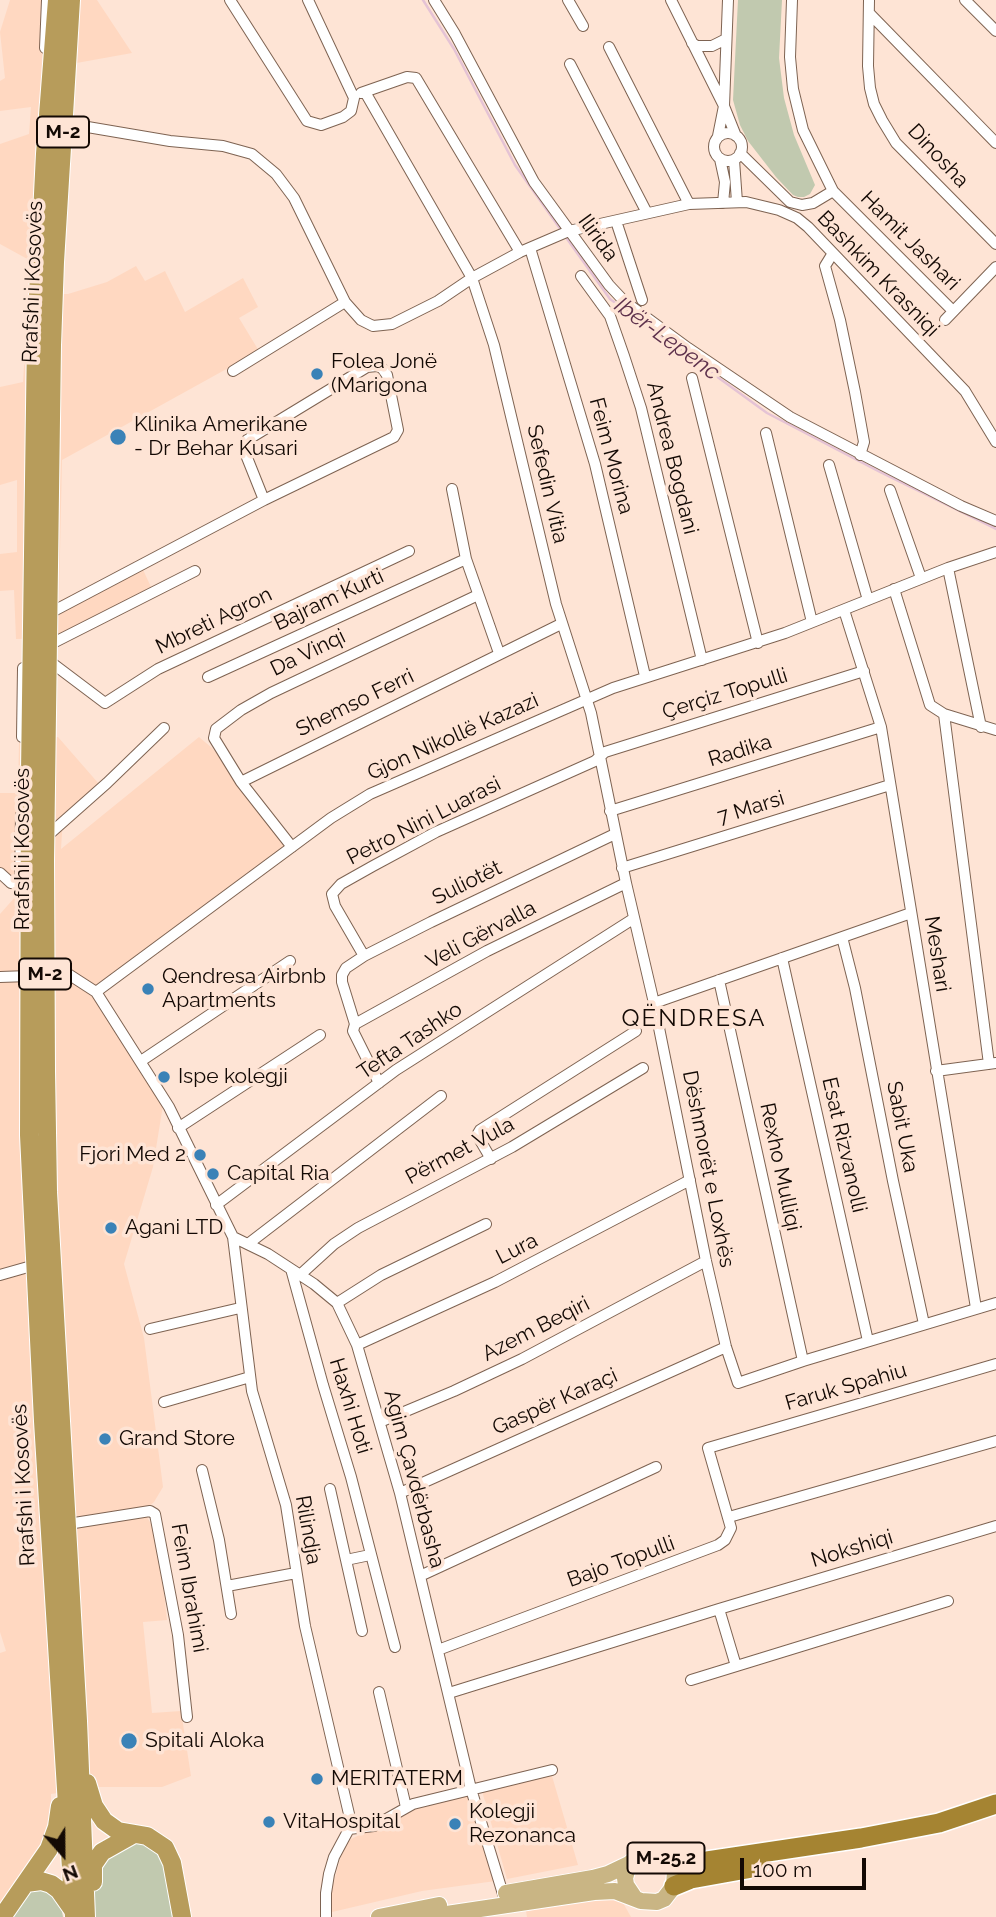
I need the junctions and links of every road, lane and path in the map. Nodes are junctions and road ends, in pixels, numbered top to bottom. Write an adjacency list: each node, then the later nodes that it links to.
1 (47, 0): 92 (street, Rrafshi i Kosovës)
2 (57, 0): 92 (highway, Rrafshi i Kosovës / M-2)
3 (71, 0): 23 (highway, Rrafshi i Kosovës / M-2)
4 (230, 0): 21 (street)
5 (307, 0): 21 (street)
6 (434, 0): 35 (street, Ilirida)
7 (568, 0): 14 (street)
8 (671, 0): 17 (street)
9 (728, 0): 16 (street)
10 (792, 0): 29 (street)
11 (869, 0): 13 (street, Dinosha)
12 (965, 0): 15 (street)
13 (869, 13): 26 (street); 36 (street, Dinosha)
14 (583, 26)
15 (996, 31)
16 (726, 39): 17 (street); 22 (street)
17 (692, 43): 22 (street)
18 (609, 47): 32 (street)
19 (570, 64): 33 (street)
20 (365, 92): 21 (street); 37 (street, Feim Morina); 41 (street, Sefedin Vitia)
21 (353, 94)
22 (724, 106): 24 (street); 25 (street)
23 (64, 123): 43 (street); 66 (highway, Rrafshi i Kosovës / M-2)
24 (718, 136): 25 (street); 28 (street)
25 (736, 136): 27 (street)
26 (996, 143)
27 (737, 157): 28 (street); 29 (street, Hamit Jashari); 30 (street)
28 (720, 159): 31 (street)
29 (832, 191): 44 (street, Hamit Jashari)
30 (737, 202): 31 (street, Bashkim Krasniqi); 38 (street, Bashkim Krasniqi)
31 (723, 203): 32 (street, Bashkim Krasniqi)
32 (689, 204): 33 (street, Bashkim Krasniqi)
33 (647, 213): 34 (street, Bashkim Krasniqi)
34 (617, 221): 35 (street, Bashkim Krasniqi); 42 (street)
35 (569, 231): 37 (street, Bashkim Krasniqi); 50 (street, Ilirida)
36 (996, 244)
37 (525, 250): 41 (street, Bashkim Krasniqi); 74 (street, Feim Morina)
38 (833, 253): 49 (street, Bashkim Krasniqi); 50 (street)
39 (996, 267): 44 (street)
40 (581, 276): 72 (street, Andrea Bogdani)
41 (472, 278): 43 (street, Bashkim Krasniqi); 68 (street, Sefedin Vitia)
42 (642, 300)
43 (345, 302): 46 (street)
44 (953, 311): 45 (street)
45 (945, 320)
46 (233, 371)
47 (692, 378): 69 (street)
48 (766, 433): 67 (street)
49 (996, 442)
50 (860, 455): 55 (street, Ilirida)
51 (829, 465): 64 (street)
52 (452, 489): 58 (street)
53 (890, 490): 61 (street)
54 (264, 500): 54 (street); 66 (street)
55 (996, 521)
56 (409, 551): 70 (street, Mbreti Agron)
57 (996, 552): 59 (street, Gjon Nikollë Kazazi)
58 (466, 559): 63 (street); 75 (street, Bajram Kurti)
59 (948, 568): 61 (street, Gjon Nikollë Kazazi); 79 (street)
60 (194, 571): 70 (street)
61 (921, 578): 62 (street, Gjon Nikollë Kazazi)
62 (894, 589): 64 (street, Gjon Nikollë Kazazi); 77 (street)
63 (478, 595): 71 (street); 83 (street, Da Vinqi)
64 (868, 600): 65 (street, Gjon Nikollë Kazazi)
65 (844, 610): 67 (street, Gjon Nikollë Kazazi); 73 (street, Meshari)
66 (48, 614): 70 (highway, Rrafshi i Kosovës / M-2)
67 (812, 622): 69 (street, Gjon Nikollë Kazazi)
68 (561, 624): 71 (street, Shemso Ferri); 76 (street, Sefedin Vitia)
69 (758, 643): 72 (street, Gjon Nikollë Kazazi)
70 (48, 652): 87 (highway, Rrafshi i Kosovës / M-2)
71 (499, 653): 83 (street, Shemso Ferri)
72 (702, 660): 74 (street, Gjon Nikollë Kazazi)
73 (864, 671): 78 (street, Meshari); 82 (street, Çerçiz Topulli)
74 (645, 676): 76 (street, Gjon Nikollë Kazazi)
75 (208, 677)
76 (587, 698): 82 (street, Dëshmorët e Loxhës); 88 (street, Gjon Nikollë Kazazi)
77 (944, 713): 79 (street); 109 (street)
78 (881, 727): 84 (street, Meshari); 85 (street, Radika)
79 (981, 727): 81 (street)
80 (164, 728): 87 (street)
81 (996, 730)
82 (600, 757): 85 (street, Dëshmorët e Loxhës); 96 (street, Petro Nini Luarasi)
83 (241, 782): 88 (street)
84 (890, 785): 89 (street, 7 Marsi); 93 (street, Meshari)
85 (610, 811): 86 (street, Dëshmorët e Loxhës)
86 (615, 834): 89 (street, Dëshmorët e Loxhës); 96 (street, Suliotët)
87 (46, 837): 97 (highway, Rrafshi i Kosovës / M-2)
88 (292, 847): 103 (street, Gjon Nikollë Kazazi)
89 (622, 868): 91 (street, Dëshmorët e Loxhës)
90 (0, 873): 92 (street)
91 (625, 883): 94 (street, Dëshmorët e Loxhës); 105 (street, Veli Gërvalla)
92 (25, 885): 100 (highway, Rrafshi i Kosovës / M-2)
93 (911, 914): 95 (street); 111 (street, Meshari)
94 (634, 919): 104 (street, Dëshmorët e Loxhës); 112 (street, Tefta Tashko)
95 (842, 937): 98 (street); 129 (street, Sabit Uka)
96 (364, 956): 105 (street, Suliotët)
97 (45, 958): 103 (street); 145 (highway, Rrafshi i Kosovës / M-2)
98 (782, 958): 102 (street); 131 (street, Esat Rizvanolli)
99 (290, 961): 108 (street)
100 (29, 976): 101 (street); 122 (highway, Rrafshi i Kosovës / M-2)
101 (0, 977)
102 (719, 981): 104 (street); 134 (street, Rexho Mulliqi)
103 (96, 992): 108 (street)
104 (654, 1003): 116 (street, Dëshmorët e Loxhës)
105 (355, 1024): 112 (street)
106 (636, 1031): 115 (street)
107 (320, 1035): 114 (street)
108 (141, 1061): 114 (street)
109 (992, 1063): 111 (street)
110 (643, 1068): 115 (street, Përmet Vula)
111 (936, 1071): 128 (street, Meshari)
112 (379, 1083): 117 (street, Tefta Tashko)
113 (441, 1096): 120 (street)
114 (178, 1128): 117 (street)
115 (491, 1158): 123 (street, Përmet Vula)
116 (690, 1180): 121 (street, Dëshmorët e Loxhës); 132 (street, Lura)
117 (216, 1205): 119 (street)
118 (486, 1224): 125 (street)
119 (233, 1237): 120 (street, Agim Çavdërbasha); 127 (street, Rilindja)
120 (248, 1244): 123 (street, Agim Çavdërbasha)
121 (706, 1261): 133 (street, Dëshmorët e Loxhës); 138 (street, Azem Beqiri)
122 (34, 1265): 124 (street); 162 (highway, Rrafshi i Kosovës / M-2)
123 (296, 1272): 125 (street, Agim Çavdërbasha); 147 (street, Haxhi Hoti)
124 (0, 1275)
125 (337, 1303): 132 (street, Agim Çavdërbasha)
126 (996, 1303): 128 (street, Dëshmorët e Loxhës)
127 (240, 1308): 130 (street); 136 (street, Rilindja)
128 (976, 1308): 129 (street, Dëshmorët e Loxhës)
129 (924, 1324): 131 (street, Dëshmorët e Loxhës)
130 (150, 1329)
131 (868, 1341): 134 (street, Dëshmorët e Loxhës)
132 (357, 1345): 138 (street, Agim Çavdërbasha)
133 (726, 1347): 134 (street, Dëshmorët e Loxhës); 143 (street, Gaspër Karaçi)
134 (803, 1361)
135 (996, 1364): 144 (street, Faruk Spahiu)
136 (250, 1377): 137 (street); 149 (street, Rilindja)
137 (164, 1402)
138 (380, 1422): 143 (street, Agim Çavdërbasha)
139 (996, 1441): 144 (street)
140 (656, 1466): 150 (street)
141 (202, 1470): 151 (street)
142 (330, 1489): 148 (street)
143 (400, 1493): 150 (street, Agim Çavdërbasha)
144 (729, 1517): 157 (street, Bajo Topulli)
145 (68, 1524): 163 (street, Feim Ibrahimi); 164 (highway, Rrafshi i Kosovës / M-2)
146 (996, 1526): 153 (street, Nokshiqi)
147 (370, 1555): 148 (street); 156 (street, Haxhi Hoti)
148 (346, 1560): 155 (street)
149 (296, 1573): 151 (street); 170 (street, Rilindja)
150 (419, 1576): 157 (street, Agim Çavdërbasha)
151 (227, 1586): 154 (street)
152 (948, 1601): 158 (street)
153 (719, 1609): 158 (street); 161 (street, Nokshiqi)
154 (231, 1614)
155 (362, 1631)
156 (394, 1647)
157 (438, 1650): 161 (street, Agim Çavdërbasha)
158 (736, 1666): 159 (street)
159 (691, 1680)
160 (379, 1692): 168 (street)
161 (449, 1693): 166 (street, Agim Çavdërbasha)
162 (61, 1715): 174 (highway); 178 (highway, Rrafshi i Kosovës / M-2)
163 (187, 1717)
164 (78, 1721): 171 (highway); 178 (highway, Rrafshi i Kosovës / M-2)
165 (552, 1770): 166 (street)
166 (471, 1789): 168 (street); 176 (street, Agim Çavdërbasha)
167 (996, 1804): 172 (highway)
168 (406, 1807): 170 (street)
169 (996, 1817): 175 (highway)
170 (349, 1829): 181 (street)
171 (134, 1834): 178 (highway); 180 (highway)
172 (667, 1858): 173 (main road, M-25.2); 175 (main road, M-25.2)
173 (629, 1864): 176 (main road, M-25.2); 177 (main road, M-25.2)
174 (26, 1883): 178 (highway); 179 (highway)
175 (674, 1886): 177 (main road, M-25.2)
176 (503, 1894): 182 (main road, M-25.2)
177 (634, 1897): 183 (main road, M-25.2)
178 (80, 1913)
179 (2, 1917)
180 (181, 1917)
181 (326, 1917)
182 (379, 1917)
183 (431, 1917)

